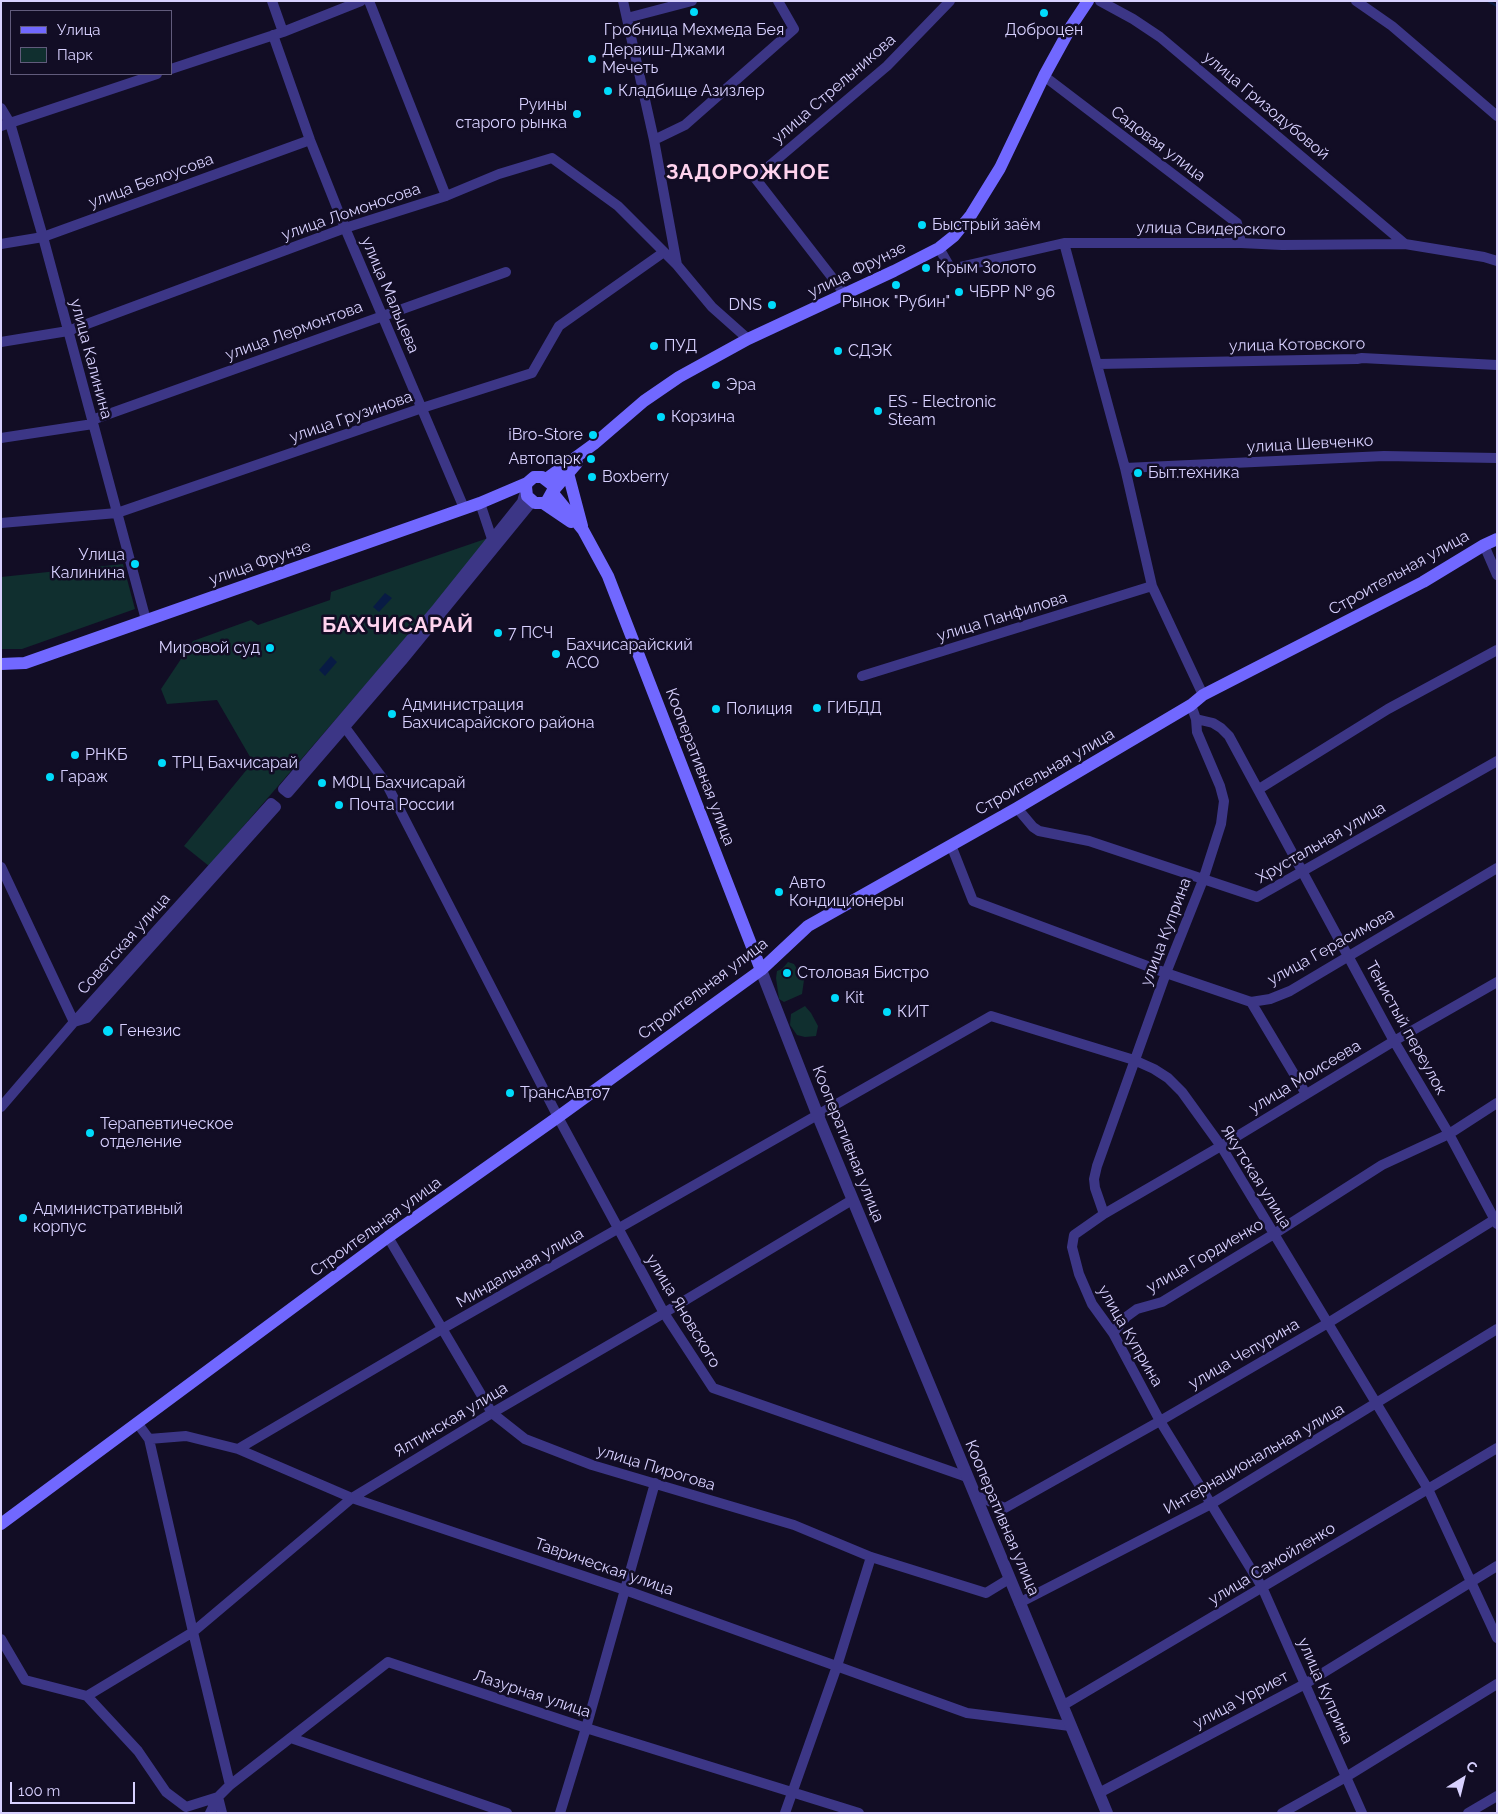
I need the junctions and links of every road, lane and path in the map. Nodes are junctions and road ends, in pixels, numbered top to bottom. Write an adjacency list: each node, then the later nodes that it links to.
1 (272, 1): 12 (street, улица Мальцева)
2 (361, 1): 12 (street)
3 (369, 1): 21 (street)
4 (623, 1): 11 (street)
5 (692, 1): 11 (street)
6 (778, 1): 20 (street)
7 (950, 1): 35 (street, улица Стрельникова)
8 (1088, 1): 15 (main road, улица Фрунзе)
9 (1100, 1): 22 (street, улица Гризодубовой)
10 (1356, 1): 17 (street)
11 (627, 18): 20 (street)
12 (278, 33): 13 (street); 19 (street, улица Мальцева)
13 (172, 69)
14 (154, 75): 18 (street)
15 (1044, 76): 26 (street, Садовая улица); 30 (main road, улица Фрунзе)
16 (1, 108): 18 (street, улица Калинина)
17 (1497, 116)
18 (6, 125): 24 (street, улица Калинина)
19 (310, 140): 23 (street, улица Мальцева); 24 (street, улица Белоусова)
20 (654, 140): 33 (street)
21 (446, 196): 23 (street, улица Ломоносова); 31 (street, улица Ломоносова)
22 (1377, 221): 28 (street); 29 (street, улица Гризодубовой)
23 (345, 228): 36 (street, улица Мальцева); 37 (street, улица Ломоносова)
24 (43, 237): 27 (street, улица Белоусова); 37 (street, улица Калинина)
25 (1064, 242): 26 (street, улица Свидерского); 30 (street, улица Свидерского); 40 (street)
26 (1241, 243): 28 (street, улица Свидерского)
27 (1, 244)
28 (1370, 244): 29 (street, улица Свидерского)
29 (1405, 244): 32 (street, улица Свидерского)
30 (939, 248): 35 (main road, улица Фрунзе)
31 (664, 252): 33 (street, улица Ломоносова); 42 (street, улица Грузинова)
32 (1497, 261)
33 (677, 266): 38 (street, улица Ломоносова)
34 (506, 272): 36 (street, улица Лермонтова)
35 (845, 294): 38 (main road, улица Фрунзе)
36 (383, 315): 42 (street, улица Мальцева); 43 (street, улица Лермонтова)
37 (68, 331): 39 (street, улица Ломоносова); 43 (street, улица Калинина)
38 (748, 340): 45 (main road, улица Фрунзе)
39 (1, 342)
40 (1098, 364): 41 (street, улица Котовского); 47 (street)
41 (1497, 365)
42 (422, 408): 53 (street, улица Мальцева); 54 (street, улица Грузинова)
43 (93, 422): 44 (street, улица Лермонтова); 54 (street, улица Калинина)
44 (1, 438)
45 (594, 444): 48 (main road); 49 (main road, улица Фрунзе)
46 (1497, 458): 47 (street, улица Шевченко)
47 (1125, 468): 61 (street)
48 (568, 473): 50 (main road); 56 (main road)
49 (546, 479): 50 (main road, Кооперативная улица); 51 (main road, улица Фрунзе)
50 (552, 492): 51 (main road); 56 (main road, Кооперативная улица)
51 (531, 495): 52 (main road, улица Фрунзе); 56 (main road); 58 (street)
52 (480, 502): 53 (main road, улица Фрунзе); 58 (street)
53 (464, 508): 62 (main road, улица Фрунзе)
54 (117, 513): 55 (street, улица Грузинова); 62 (street, улица Калинина)
55 (1, 523)
56 (583, 530): 81 (main road, Кооперативная улица)
57 (1497, 540): 59 (main road, Строительная улица)
58 (494, 543): 69 (street)
59 (1484, 545): 60 (street); 66 (main road, Строительная улица)
60 (1497, 575)
61 (1152, 586): 65 (street, улица Панфилова); 66 (street)
62 (146, 620): 64 (main road, улица Фрунзе)
63 (1497, 650): 72 (street)
64 (1, 664)
65 (862, 676)
66 (1203, 695): 67 (main road, Строительная улица)
67 (1191, 705): 68 (street); 74 (main road, Строительная улица)
68 (1196, 719): 72 (street, Тенистый переулок); 79 (street, улица Куприна)
69 (343, 724): 71 (street); 92 (street, улица Яновского)
70 (1497, 761): 78 (street, Хрустальная улица)
71 (283, 789)
72 (1259, 789): 78 (street, Тенистый переулок)
73 (271, 803): 85 (street, Советская улица)
74 (1017, 808): 75 (main road, Строительная улица); 79 (street, Хрустальная улица)
75 (951, 845): 81 (main road, Строительная улица); 82 (street)
76 (1, 867): 85 (street)
77 (1497, 868): 80 (street, улица Герасимова)
78 (1302, 870): 79 (street, Хрустальная улица); 80 (street, Тенистый переулок)
79 (1203, 880): 82 (street, улица Куприна)
80 (1349, 956): 84 (street, улица Герасимова); 86 (street, Тенистый переулок)
81 (762, 970): 91 (street, Кооперативная улица); 92 (main road, Строительная улица)
82 (1166, 973): 84 (street); 87 (street, улица Куприна)
83 (1497, 982): 86 (street, улица Моисеева)
84 (1251, 1002): 88 (street)
85 (74, 1022): 90 (street, Советская улица)
86 (1394, 1040): 88 (street, улица Моисеева); 93 (street, Тенистый переулок)
87 (1134, 1060): 91 (street, Якутская улица); 94 (street, Якутская улица); 96 (street, улица Куприна)
88 (1306, 1094): 94 (street, улица Моисеева)
89 (1497, 1103): 93 (street, улица Гордиенко)
90 (1, 1107)
91 (818, 1116): 95 (street, Кооперативная улица); 98 (street, Миндальная улица)
92 (558, 1117): 98 (street, улица Яновского); 100 (main road, Строительная улица)
93 (1449, 1134): 97 (street, Тенистый переулок); 99 (street, улица Гордиенко)
94 (1221, 1146): 96 (street, улица Моисеева); 99 (street, Якутская улица)
95 (852, 1200): 101 (street, Ялтинская улица); 113 (street, Кооперативная улица)
96 (1104, 1214): 105 (street, улица Куприна)
97 (1496, 1220): 102 (street, улица Чепурина)
98 (618, 1229): 101 (street, улица Яновского); 103 (street, Миндальная улица)
99 (1274, 1234): 102 (street, Якутская улица); 105 (street, улица Гордиенко)
100 (388, 1237): 103 (street, улица Пирогова); 109 (main road, Строительная улица)
101 (664, 1313): 107 (street, Ялтинская улица); 113 (street, улица Яновского)
102 (1328, 1323): 106 (street, Якутская улица); 108 (street, улица Чепурина)
103 (442, 1329): 107 (street, улица Пирогова); 112 (street, Миндальная улица)
104 (1497, 1329): 106 (street, Интернациональная улица)
105 (1113, 1333): 108 (street, улица Куприна)
106 (1377, 1404): 115 (street, Якутская улица); 118 (street, Интернациональная улица)
107 (492, 1412): 114 (street, улица Пирогова); 117 (street, Ялтинская улица)
108 (1160, 1421): 116 (street, улица Чепурина); 118 (street, улица Куприна)
109 (138, 1424): 110 (street); 119 (main road, Строительная улица)
110 (149, 1439): 112 (street, Таврическая улица); 127 (street)
111 (1497, 1448): 115 (street, улица Самойленко)
112 (238, 1449): 117 (street, Таврическая улица)
113 (967, 1477): 116 (street, Кооперативная улица)
114 (655, 1483): 120 (street, улица Пирогова); 125 (street)
115 (1428, 1489): 123 (street, Якутская улица); 124 (street, улица Самойленко)
116 (975, 1495): 122 (street, Кооперативная улица)
117 (352, 1498): 125 (street, Таврическая улица); 127 (street, Ялтинская улица)
118 (1211, 1504): 124 (street, улица Куприна); 126 (street, Интернациональная улица)
119 (1, 1524)
120 (871, 1557): 122 (street, улица Пирогова); 130 (street)
121 (1497, 1566): 123 (street, улица Урриет)
122 (1010, 1579): 126 (street, Кооперативная улица)
123 (1471, 1581): 128 (street, Якутская улица); 131 (street, улица Урриет)
124 (1262, 1587): 131 (street, улица Куприна); 134 (street, улица Самойленко)
125 (625, 1590): 130 (street, Таврическая улица); 136 (street)
126 (1019, 1603): 134 (street, Кооперативная улица)
127 (193, 1632): 133 (street, Ялтинская улица); 139 (street)
128 (1497, 1638)
129 (1, 1639): 133 (street)
130 (837, 1666): 135 (street, Таврическая улица); 141 (street)
131 (1305, 1684): 138 (street, улица Куприна); 140 (street, улица Урриет)
132 (1497, 1684): 138 (street)
133 (87, 1696): 143 (street)
134 (1062, 1706): 135 (street, Кооперативная улица)
135 (1070, 1726): 140 (street, Кооперативная улица)
136 (586, 1728): 137 (street, Лазурная улица); 141 (street, Лазурная улица); 147 (street)
137 (291, 1738): 139 (street, Лазурная улица); 146 (street)
138 (1346, 1777): 151 (street); 152 (street, улица Куприна)
139 (230, 1785): 143 (street, Лазурная улица)
140 (1098, 1792): 150 (street, Кооперативная улица)
141 (792, 1793): 148 (street); 149 (street, Лазурная улица)
142 (1497, 1796): 153 (street)
143 (218, 1797): 144 (street); 145 (street)
144 (210, 1813)
145 (222, 1813)
146 (507, 1813)
147 (560, 1813)
148 (785, 1813)
149 (859, 1813)
150 (1107, 1813)
151 (1282, 1813)
152 (1362, 1813)
153 (1468, 1813)

